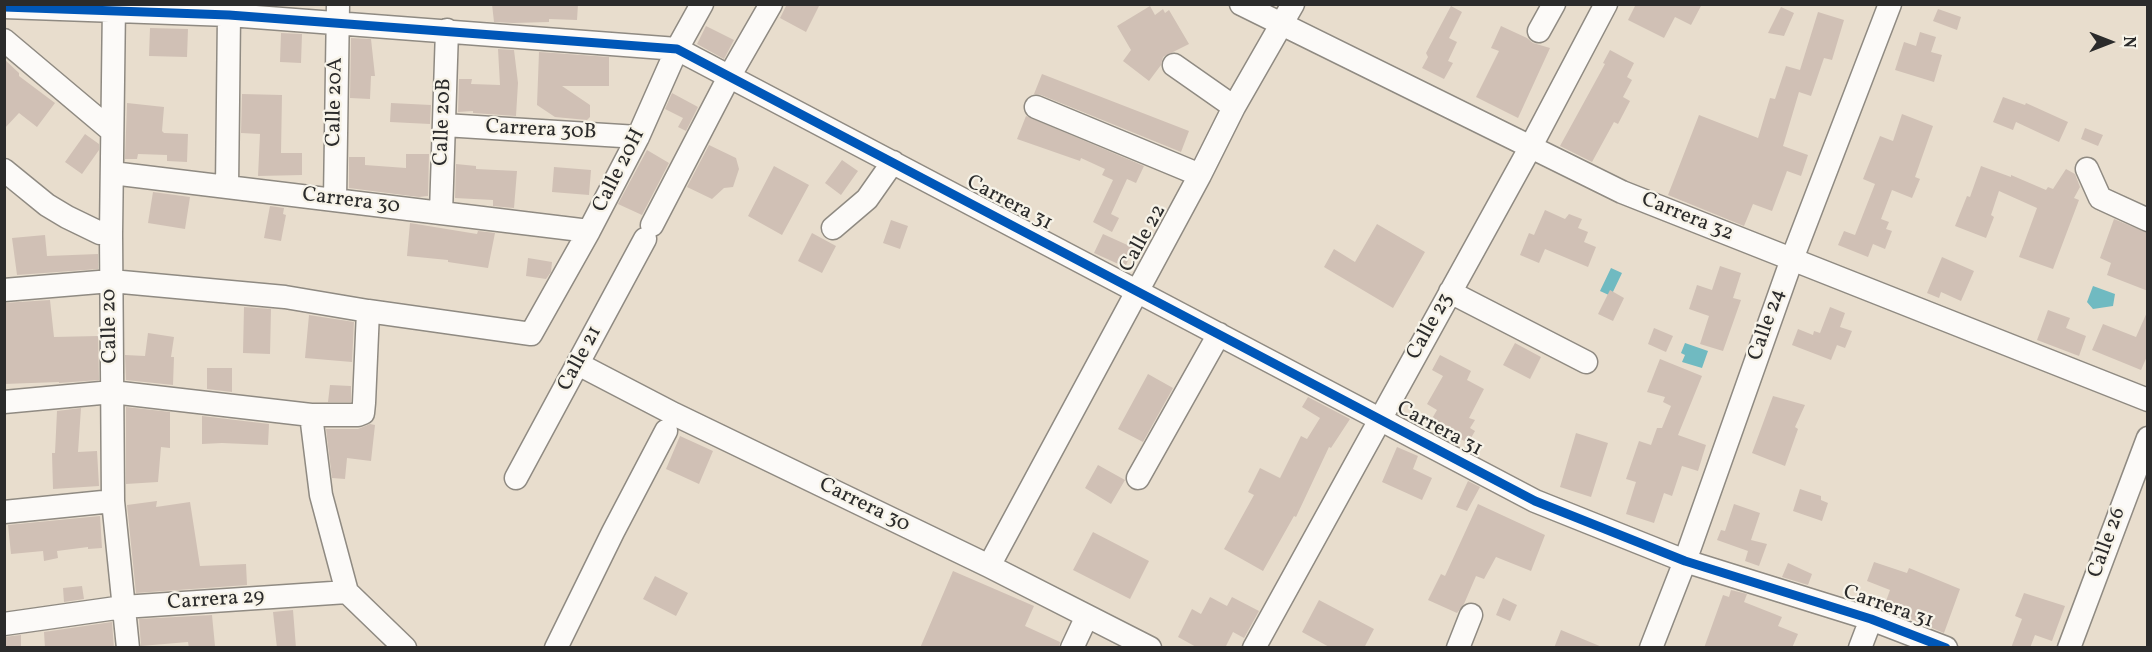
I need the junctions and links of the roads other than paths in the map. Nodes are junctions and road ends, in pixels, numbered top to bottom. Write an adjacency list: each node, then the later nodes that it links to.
1 (702, 4): 16 (street, Calle 20H)
2 (771, 4): 18 (street, Calle 21)
3 (1241, 4): 12 (street, Carrera 32)
4 (1293, 4): 12 (street, Calle 22)
5 (1554, 4): 14 (street)
6 (1606, 4): 24 (street, Calle 23)
7 (1890, 4): 37 (street, Calle 24)
8 (4, 7): 9 (street, Carrera 31)
9 (114, 7): 11 (street, Carrera 31); 22 (street, Calle 20)
10 (338, 13): 11 (street, Carrera 31); 13 (street, Carrera 31); 31 (street, Calle 20A)
11 (229, 15): 30 (street)
12 (1281, 25): 20 (street, Calle 22); 24 (street, Carrera 32)
13 (447, 30): 16 (street, Carrera 31); 21 (street, Calle 20B)
14 (1539, 31)
15 (4, 40): 22 (street)
16 (677, 49): 18 (street, Carrera 31); 23 (street, Calle 20H)
17 (1174, 65): 20 (street)
18 (729, 76): 25 (street, Carrera 31); 45 (street, Calle 21)
19 (1036, 107): 29 (street)
20 (1234, 107): 29 (street, Calle 22)
21 (444, 125): 23 (street, Carrera 30B); 32 (street, Calle 20B)
22 (112, 131): 28 (street, Calle 20)
23 (638, 137): 35 (street, Calle 20H)
24 (1530, 147): 37 (street, Carrera 32); 41 (street, Calle 23)
25 (892, 162): 34 (street); 40 (street, Carrera 31)
26 (2087, 169): 33 (street)
27 (4, 170): 36 (street)
28 (112, 173): 30 (street, Carrera 30); 36 (street, Calle 20)
29 (1200, 175): 40 (street, Calle 22)
30 (227, 187): 31 (street, Carrera 30)
31 (335, 200): 32 (street, Carrera 30)
32 (441, 213): 35 (street, Carrera 30)
33 (2148, 220)
34 (832, 228)
35 (590, 231): 42 (street, Calle 20H)
36 (111, 234): 38 (street, Calle 20)
37 (1792, 259): 47 (street, Carrera 32); 57 (street, Calle 24)
38 (111, 282): 39 (street); 42 (street); 46 (street, Calle 20)
39 (4, 290)
40 (1136, 291): 43 (street, Carrera 31); 58 (street, Calle 22)
41 (1450, 292): 44 (street); 50 (street, Calle 23)
42 (368, 311): 49 (street)
43 (1219, 334): 50 (street, Carrera 31); 54 (street)
44 (1586, 362)
45 (578, 364): 53 (street, Calle 21); 58 (street, Carrera 30)
46 (112, 392): 48 (street); 49 (street); 55 (street, Calle 20)
47 (2148, 400)
48 (4, 402)
49 (311, 415): 59 (street)
50 (1379, 419): 57 (street, Carrera 31); 70 (street, Calle 23)
51 (666, 431): 67 (street)
52 (2148, 438): 75 (street, Calle 26)
53 (516, 478)
54 (1138, 478)
55 (113, 501): 56 (street); 60 (street, Calle 20)
56 (4, 513)
57 (1685, 561): 63 (street, Carrera 31); 72 (street, Calle 24)
58 (988, 566): 62 (street, Carrera 30)
59 (347, 592): 60 (street, Carrera 29); 66 (street)
60 (123, 607): 64 (street, Carrera 29); 65 (street, Calle 20)
61 (1471, 615): 71 (street)
62 (1087, 616): 68 (street); 69 (street, Carrera 30)
63 (1870, 619): 73 (street); 74 (street, Carrera 31)
64 (4, 624)
65 (128, 648)
66 (405, 648)
67 (556, 648)
68 (1072, 648)
69 (1150, 648)
70 (1254, 648)
71 (1458, 648)
72 (1651, 648)
73 (1860, 648)
74 (1946, 648)
75 (2069, 648)

